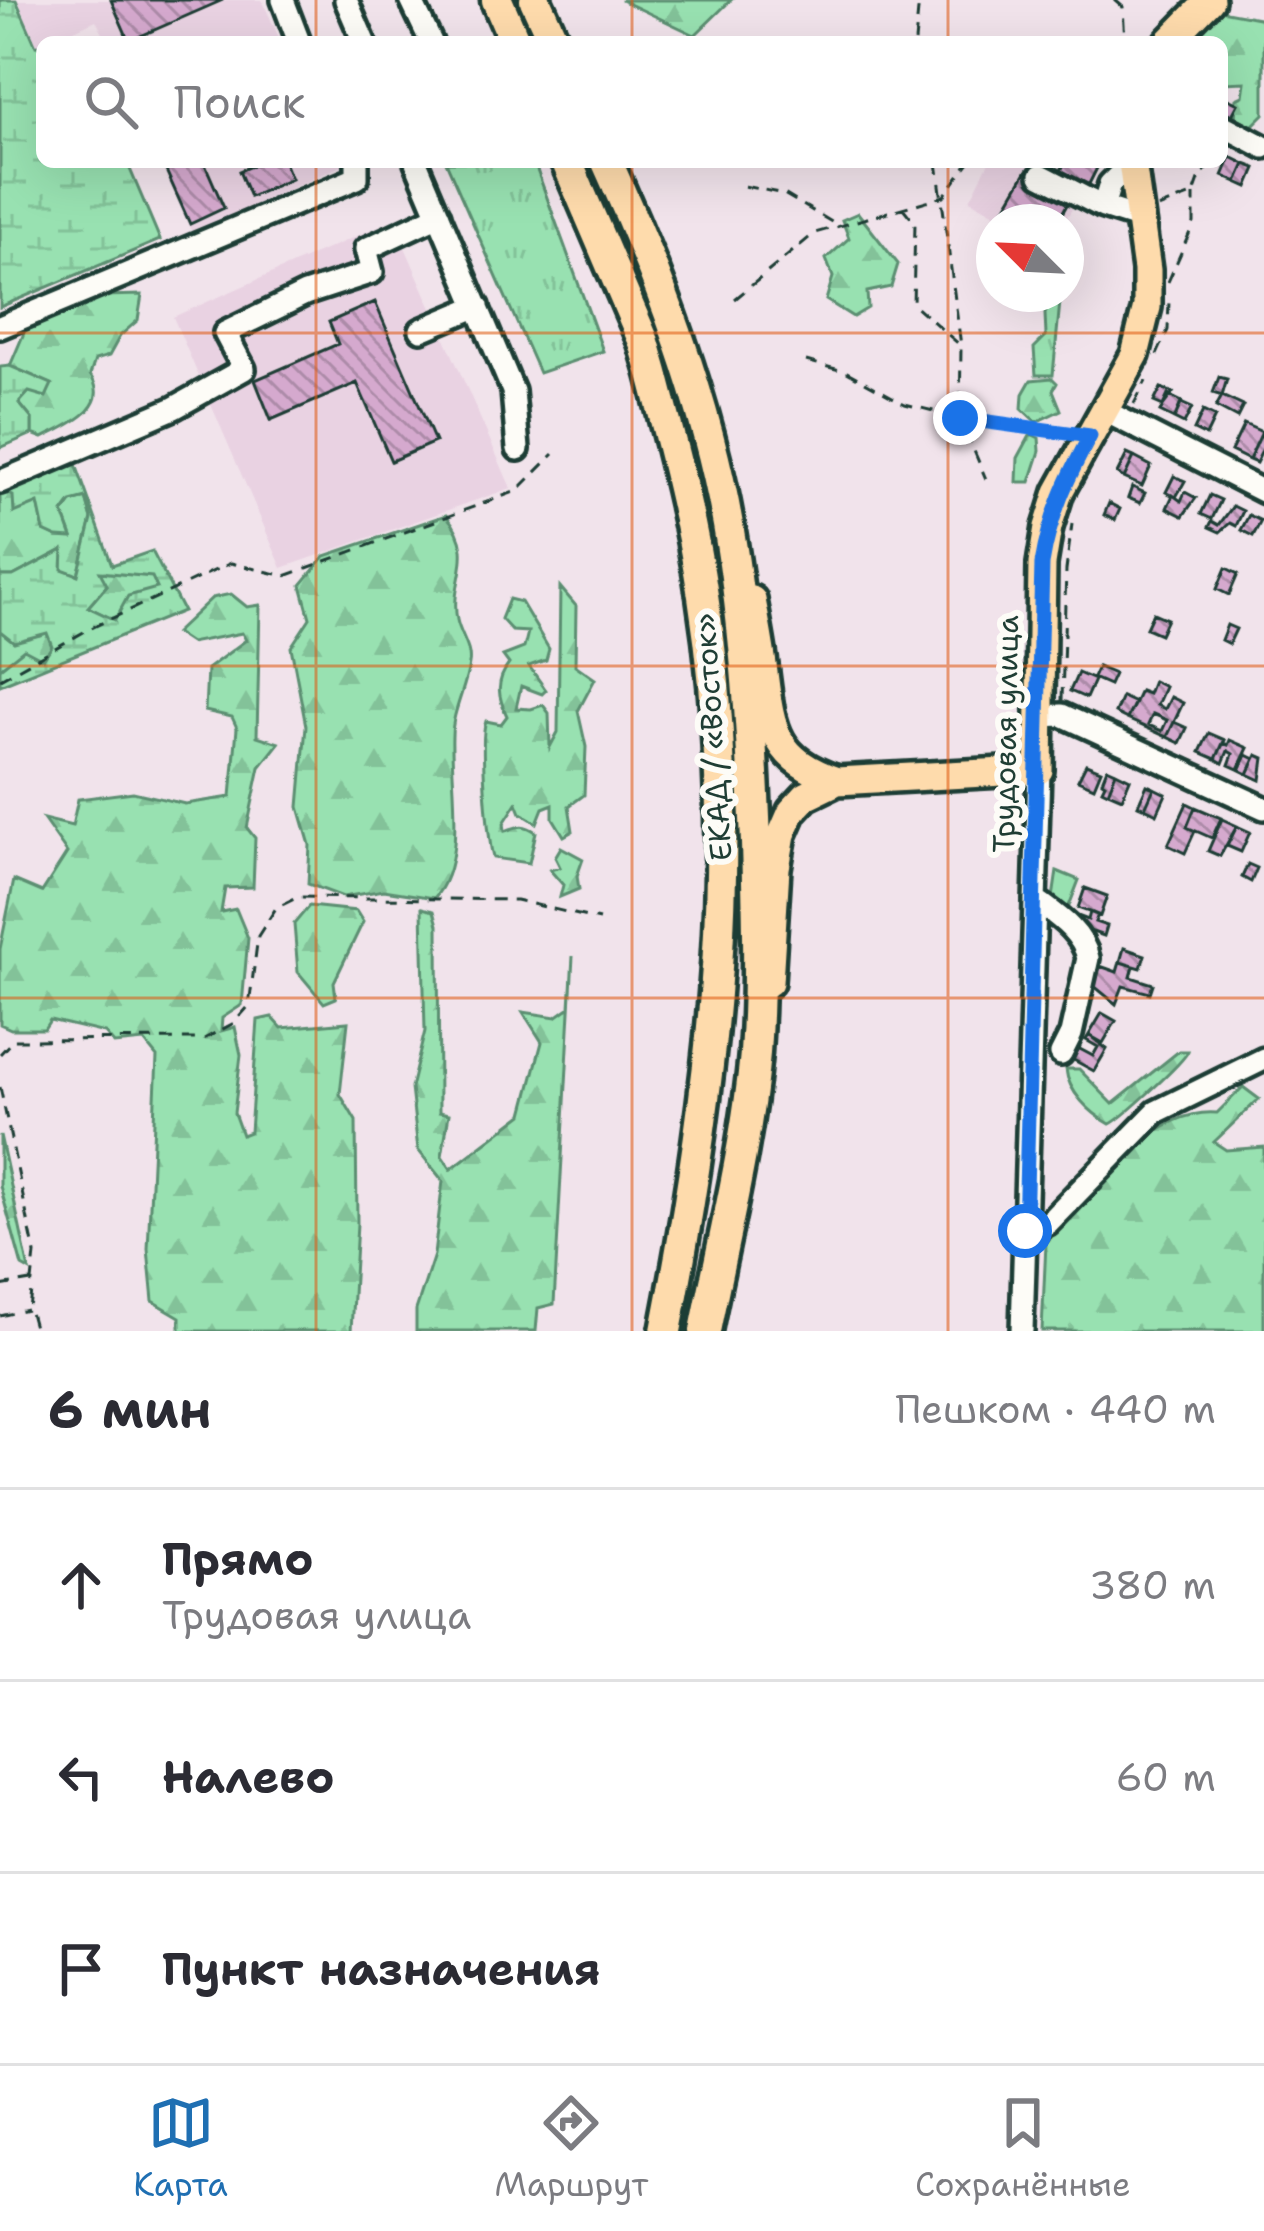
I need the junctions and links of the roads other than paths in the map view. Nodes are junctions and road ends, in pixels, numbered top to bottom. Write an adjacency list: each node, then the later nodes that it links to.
1 (283, 0): 7 (street)
2 (346, 0): 8 (street)
3 (411, 0): 9 (street)
4 (497, 0): 10 (highway)
5 (535, 0): 11 (highway)
6 (1210, 0): 12 (main road)
7 (297, 36)
8 (361, 36)
9 (427, 36)
10 (512, 36)
11 (551, 36)
12 (1175, 36)
13 (1228, 128): 14 (street)
14 (1264, 147)
15 (357, 168): 26 (street)
16 (419, 168): 23 (street)
17 (570, 168): 41 (highway, ЕКАД / «Восток»)
18 (610, 168): 32 (highway, ЕКАД / «Восток»)
19 (1126, 168): 22 (street)
20 (1133, 168): 24 (main road, Трудовая улица)
21 (1040, 175): 22 (street)
22 (1103, 206): 24 (street)
23 (439, 215): 25 (street); 30 (street)
24 (1141, 219): 28 (main road, Трудовая улица)
25 (478, 306): 27 (street); 29 (street)
26 (0, 327)
27 (422, 330)
28 (1103, 410): 31 (street); 33 (main road, Трудовая улица)
29 (518, 449)
30 (0, 482)
31 (1264, 492)
32 (728, 523): 35 (main road); 38 (highway, ЕКАД / «Восток»)
33 (1040, 716): 34 (main road, Трудовая улица); 36 (street)
34 (1039, 770): 35 (main road); 37 (street, Трудовая улица)
35 (837, 782): 38 (main road)
36 (1264, 808)
37 (1035, 899): 39 (street); 42 (street, Трудовая улица)
38 (757, 1012): 45 (highway, ЕКАД / «Восток»)
39 (1061, 1054)
40 (1264, 1059): 42 (street)
41 (690, 1210): 43 (main road); 44 (highway, ЕКАД / «Восток»)
42 (1025, 1231): 46 (street, Трудовая улица)
43 (651, 1331)
44 (666, 1331)
45 (705, 1331)
46 (1022, 1331)

